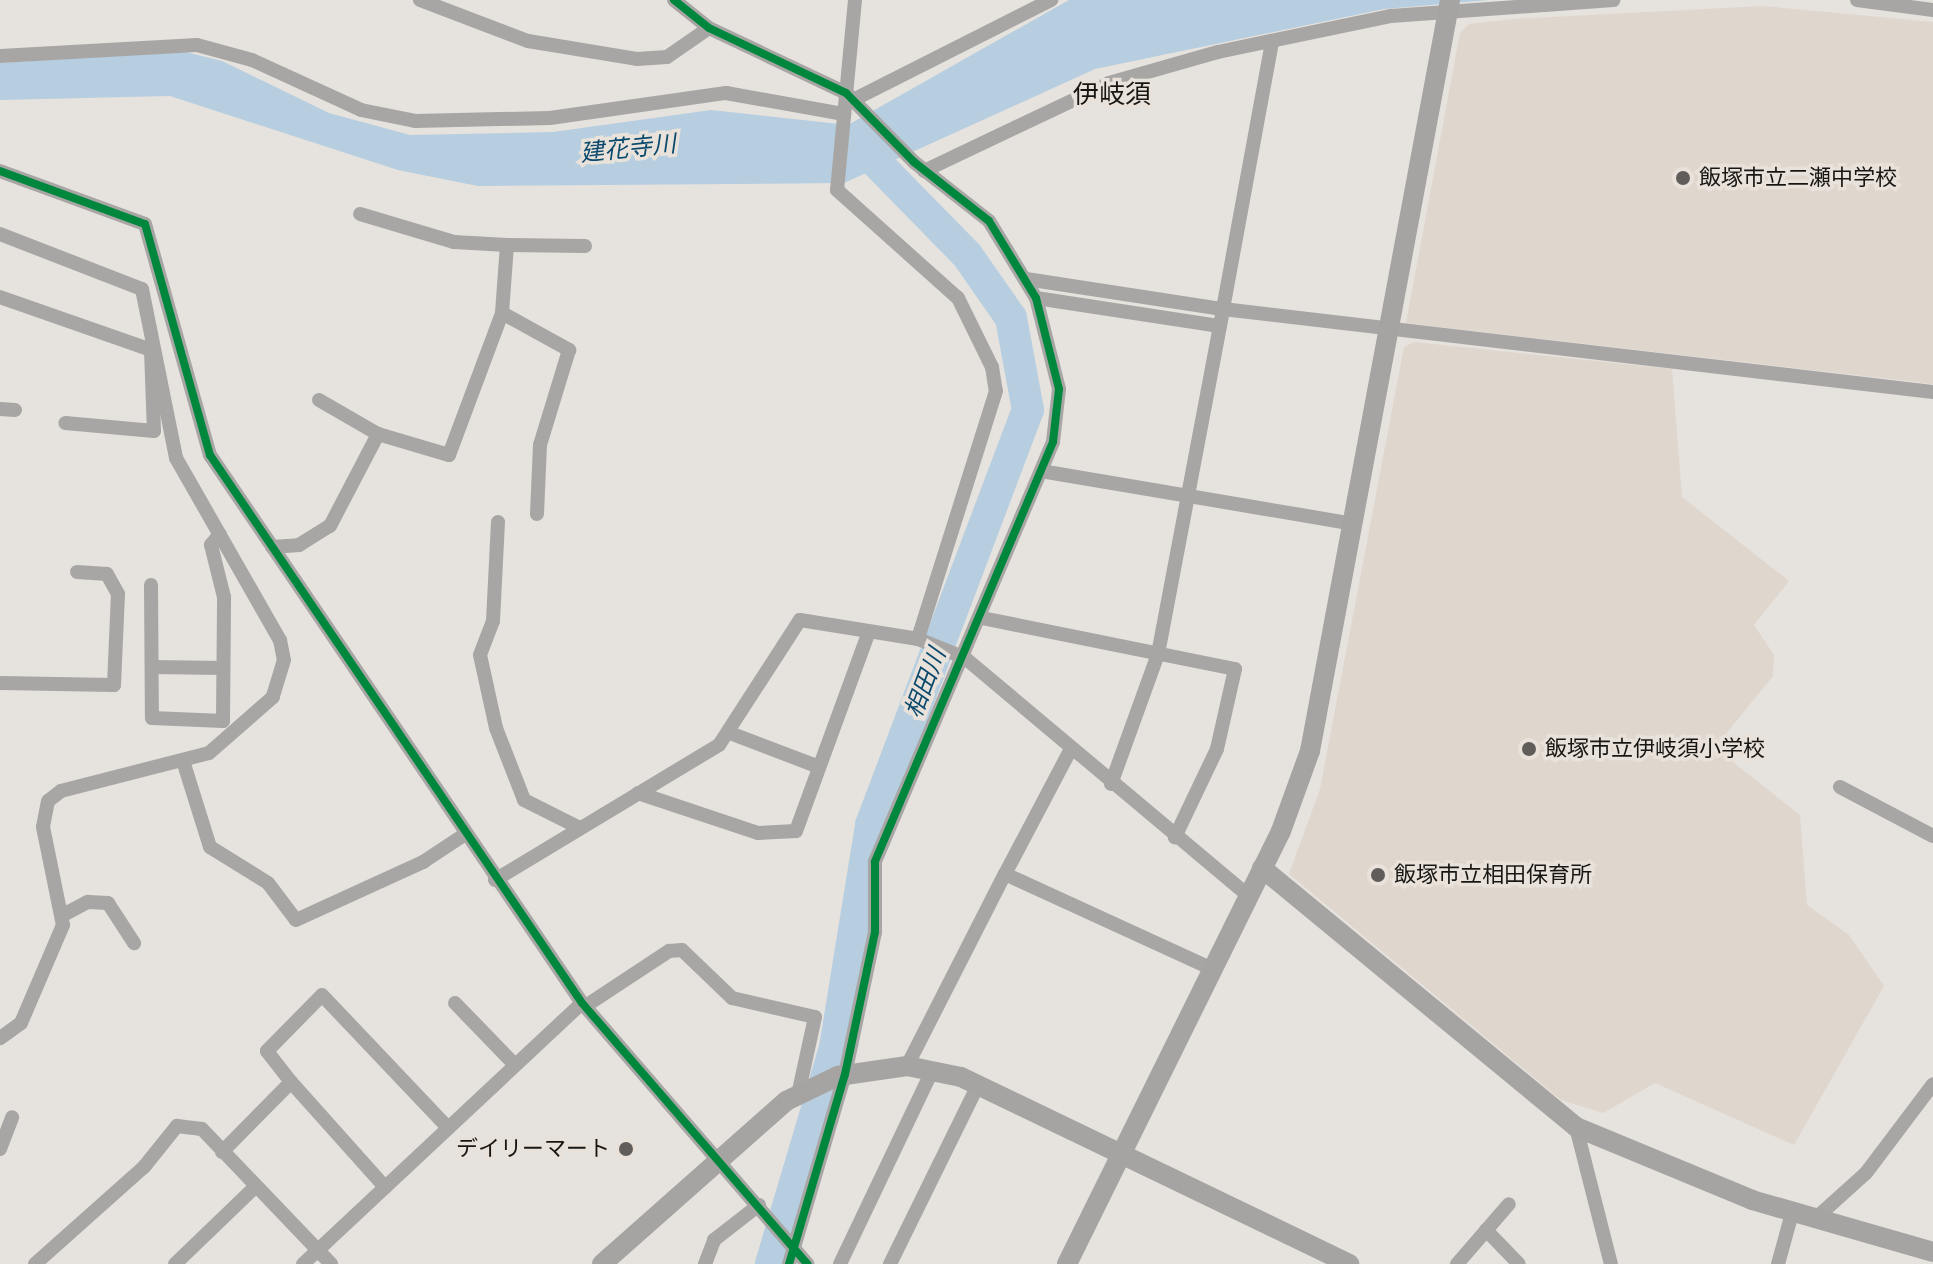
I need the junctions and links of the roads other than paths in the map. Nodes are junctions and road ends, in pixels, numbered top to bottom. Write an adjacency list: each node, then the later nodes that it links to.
1 (420, 0): 9 (street)
2 (674, 0): 9 (street)
3 (855, 0): 12 (street)
4 (1051, 0): 12 (street)
5 (1613, 0): 7 (street)
6 (1857, 0): 8 (street)
7 (1449, 4): 10 (street); 26 (street)
8 (1933, 10)
9 (709, 28): 12 (street)
10 (1272, 42): 14 (street); 23 (street)
11 (0, 56): 13 (street)
12 (854, 99): 13 (street); 14 (street)
13 (844, 117): 43 (street)
14 (919, 166): 20 (street)
15 (0, 171): 38 (street)
16 (360, 214): 18 (street)
17 (0, 234): 27 (street)
18 (507, 245): 19 (street); 24 (street)
19 (585, 246)
20 (1026, 279): 22 (street); 23 (street)
21 (0, 297): 27 (street)
22 (1036, 298): 25 (street); 32 (street)
23 (1223, 309): 25 (street); 26 (street)
24 (502, 313): 31 (street); 34 (street)
25 (1220, 326): 33 (street)
26 (1389, 333): 28 (street); 36 (street)
27 (151, 350): 30 (street); 37 (street)
28 (1933, 392)
29 (319, 400): 31 (street)
30 (65, 423)
31 (378, 434): 38 (street)
32 (1041, 471): 33 (street); 41 (street)
33 (1186, 496): 36 (street); 44 (street)
34 (537, 514)
35 (498, 522): 56 (street)
36 (1355, 524): 60 (street)
37 (220, 534): 47 (street); 51 (street)
38 (272, 547): 57 (street)
39 (77, 572): 48 (street)
40 (151, 585): 46 (street)
41 (982, 618): 44 (street); 45 (street)
42 (869, 632): 43 (street); 49 (street); 52 (street)
43 (918, 639): 45 (street)
44 (1158, 654): 53 (street); 59 (street)
45 (965, 658): 50 (street); 73 (street)
46 (152, 667): 47 (street); 47 (street)
47 (223, 668)
48 (0, 683)
49 (730, 733): 52 (street); 55 (street)
50 (1071, 749): 53 (street); 61 (street)
51 (184, 764): 57 (street); 64 (street)
52 (819, 767): 55 (street)
53 (1111, 784): 59 (street)
54 (1840, 787): 58 (street)
55 (638, 793): 56 (street)
56 (580, 828): 62 (street)
57 (464, 835): 62 (street)
58 (1933, 836)
59 (1175, 837): 63 (street)
60 (1262, 868): 63 (street); 79 (street)
61 (1005, 874): 66 (street); 71 (street)
62 (495, 880): 68 (street)
63 (1246, 894): 66 (street)
64 (65, 914): 65 (street); 69 (street)
65 (134, 943)
66 (1208, 967): 83 (street)
67 (455, 1003): 70 (street)
68 (583, 1005): 70 (street); 77 (street); 84 (street)
69 (0, 1038)
70 (515, 1065): 80 (street)
71 (907, 1066): 72 (street); 73 (street)
72 (932, 1071): 76 (street); 103 (street)
73 (842, 1075): 77 (street); 92 (street)
74 (291, 1082): 80 (street); 82 (street); 85 (street)
75 (1933, 1084): 90 (street)
76 (978, 1085): 83 (street); 104 (street)
77 (802, 1092): 84 (street)
78 (12, 1117): 81 (street)
79 (1576, 1127): 89 (street); 109 (street)
80 (448, 1128): 85 (street)
81 (0, 1149)
82 (222, 1152): 86 (street); 95 (street)
83 (1123, 1152): 105 (street); 106 (street)
84 (719, 1156): 88 (street); 99 (street)
85 (385, 1187): 93 (street)
86 (254, 1188): 93 (street); 96 (street)
87 (1509, 1204): 91 (street)
88 (759, 1205): 92 (street); 100 (street)
89 (1792, 1213): 90 (street); 110 (street)
90 (1816, 1218): 94 (street)
91 (1486, 1230): 107 (street); 108 (street)
92 (793, 1246): 101 (street); 102 (street)
93 (318, 1250): 97 (street); 98 (street)
94 (1933, 1252)
95 (35, 1264)
96 (175, 1264)
97 (303, 1264)
98 (331, 1264)
99 (602, 1264)
100 (705, 1264)
101 (789, 1264)
102 (807, 1264)
103 (840, 1264)
104 (890, 1264)
105 (1067, 1264)
106 (1349, 1264)
107 (1457, 1264)
108 (1519, 1264)
109 (1611, 1264)
110 (1778, 1264)

